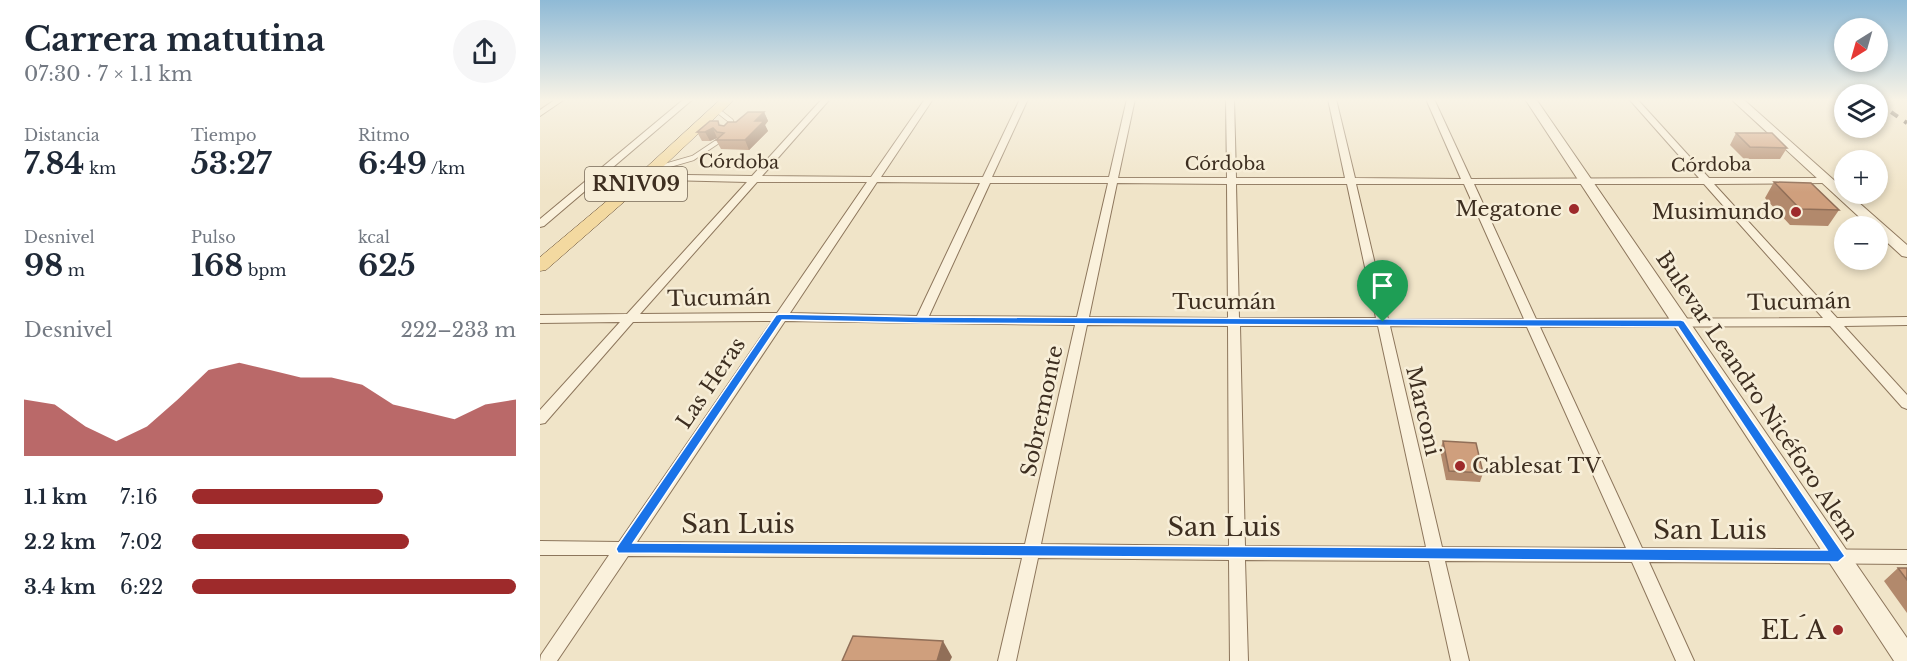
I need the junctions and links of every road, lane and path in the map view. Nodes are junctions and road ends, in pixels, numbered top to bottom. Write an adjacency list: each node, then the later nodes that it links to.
1 (652, 130): 28 (street)
2 (683, 130): 16 (main road, RN1V09)
3 (690, 130): 15 (main road, RN1V09)
4 (798, 130): 17 (street)
5 (907, 130): 18 (street, Las Heras)
6 (1010, 130): 19 (street)
7 (1124, 130): 20 (street, Sobremonte)
8 (1231, 130): 22 (street)
9 (1339, 130): 23 (street, Marconi)
10 (1444, 130): 24 (street)
11 (1551, 130): 25 (street, Bulevar Leandro Nicéforo Alem)
12 (1661, 130): 26 (street)
13 (1770, 130): 21 (street)
14 (717, 141): 15 (lane)
15 (648, 173): 16 (street, Córdoba); 17 (street, Córdoba); 32 (main road, RN1V09)
16 (625, 176): 30 (main road, RN1V09)
17 (753, 179): 18 (street, Córdoba); 35 (street)
18 (873, 179): 19 (street, Córdoba); 33 (street, Las Heras)
19 (986, 180): 20 (street, Córdoba); 36 (street)
20 (1113, 180): 22 (street, Córdoba); 37 (street, Sobremonte)
21 (1825, 180): 26 (street, Córdoba); 27 (street)
22 (1232, 181): 23 (street, Córdoba); 40 (street)
23 (1351, 181): 24 (street, Córdoba); 41 (street, Marconi)
24 (1467, 182): 25 (street, Córdoba); 42 (street)
25 (1586, 182): 26 (street, Córdoba); 43 (street, Bulevar Leandro Nicéforo Alem)
26 (1708, 182): 38 (street)
27 (1866, 216)
28 (540, 224)
29 (1888, 236): 31 (street)
30 (540, 250)
31 (1907, 253)
32 (540, 266)
33 (780, 317): 35 (street, Tucumán); 36 (street, Tucumán); 47 (street, Las Heras)
34 (540, 319): 35 (street, Tucumán)
35 (630, 319): 45 (street)
36 (921, 320): 37 (street, Tucumán)
37 (1082, 321): 40 (street, Tucumán); 48 (street, Sobremonte)
38 (1831, 321): 39 (street, Tucumán); 43 (street, Tucumán); 44 (street)
39 (1907, 321)
40 (1234, 322): 41 (street, Tucumán); 49 (street)
41 (1383, 322): 42 (street, Tucumán); 50 (street, Marconi)
42 (1532, 323): 43 (street, Tucumán); 51 (street)
43 (1681, 324): 52 (street, Bulevar Leandro Nicéforo Alem)
44 (1907, 404)
45 (540, 419)
46 (540, 548): 47 (street, San Luis)
47 (622, 549): 48 (street, San Luis); 55 (street, Las Heras)
48 (1032, 551): 49 (street, San Luis); 56 (street, Sobremonte)
49 (1237, 552): 50 (street, San Luis); 57 (street)
50 (1436, 553): 51 (street, San Luis); 58 (street, Marconi)
51 (1637, 555): 52 (street, San Luis); 59 (street)
52 (1838, 556): 53 (street, San Luis); 54 (street, Bulevar Leandro Nicéforo Alem)
53 (1907, 557)
54 (1907, 658)
55 (547, 661)
56 (1007, 661)
57 (1239, 661)
58 (1460, 661)
59 (1685, 661)

